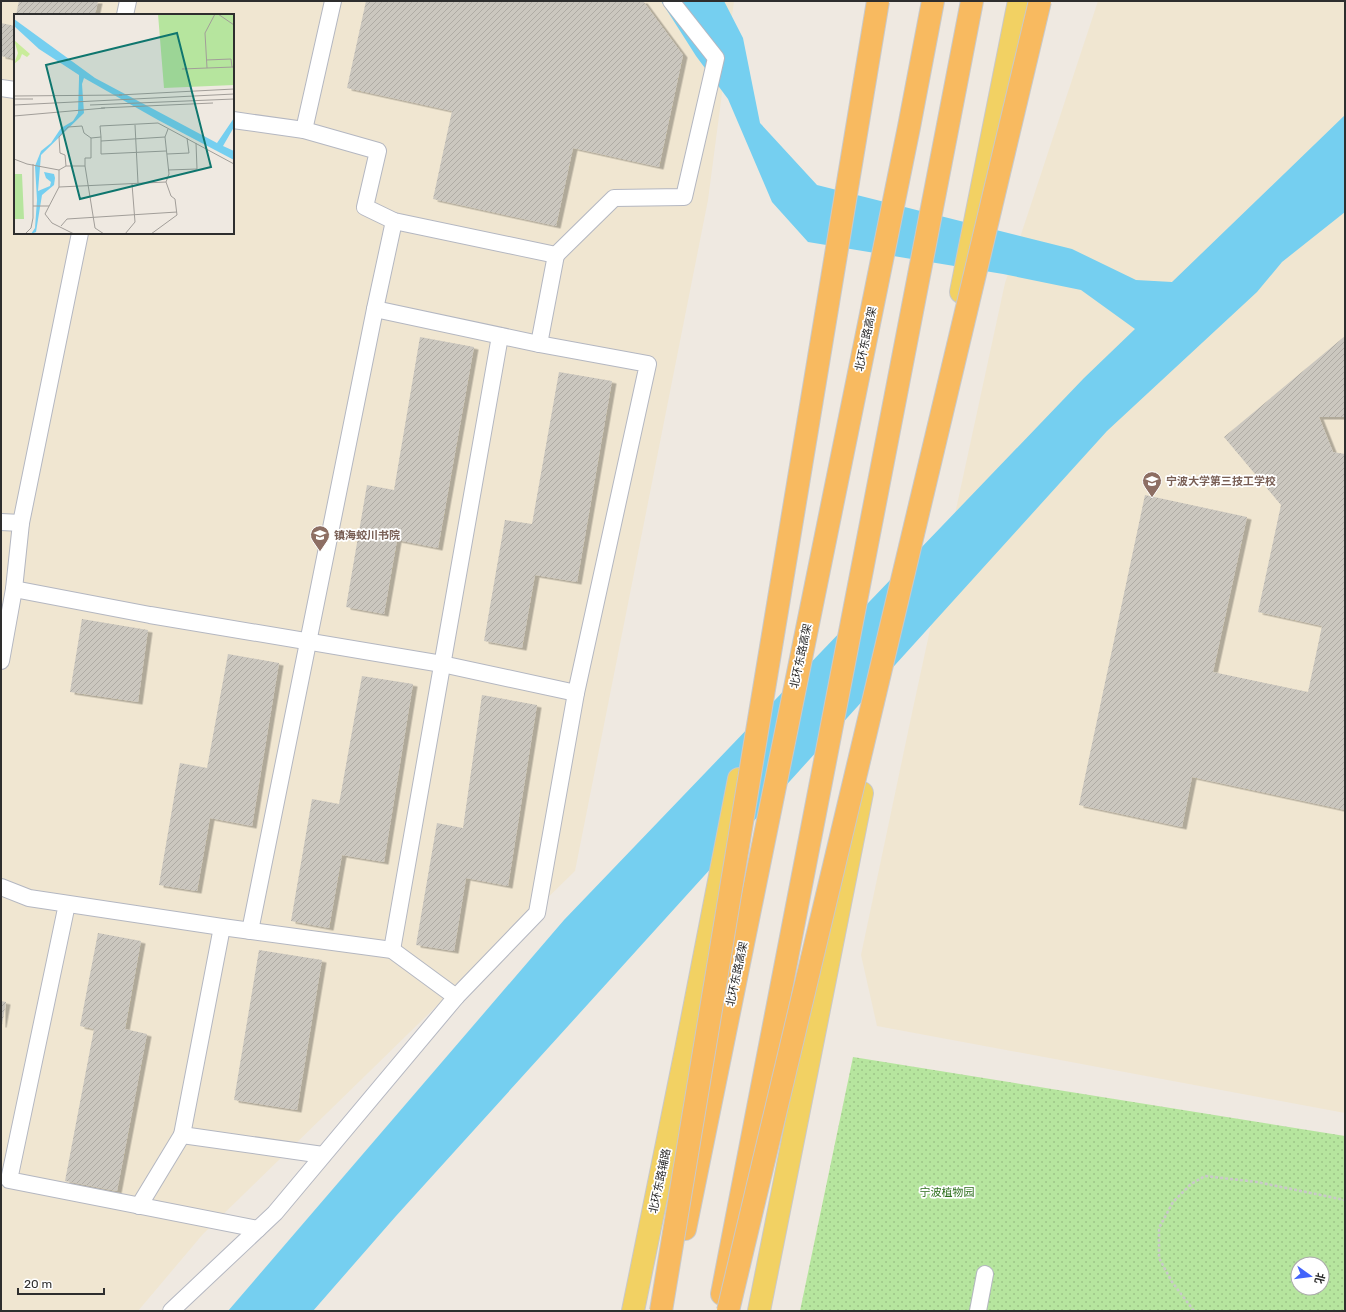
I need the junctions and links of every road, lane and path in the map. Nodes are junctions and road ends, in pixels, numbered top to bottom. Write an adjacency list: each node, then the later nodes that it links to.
1 (128, 1): 10 (lane)
2 (333, 1): 14 (lane)
3 (671, 1): 17 (lane)
4 (878, 1): 42 (highway, bridge)
5 (889, 1): 41 (main road, 北环东路辅路, bridge)
6 (933, 1): 43 (highway, 北环东路高架)
7 (972, 1): 44 (highway)
8 (1019, 1): 46 (main road, bridge)
9 (1040, 1): 45 (highway, bridge)
10 (125, 14)
11 (1, 88): 12 (lane)
12 (14, 90)
13 (234, 120): 14 (lane)
14 (304, 130): 15 (lane)
15 (394, 221): 17 (lane); 18 (lane)
16 (80, 234): 22 (lane)
17 (556, 255): 20 (lane)
18 (375, 308): 19 (lane); 24 (lane)
19 (500, 336): 20 (lane); 26 (lane)
20 (539, 344): 27 (lane)
21 (1, 522): 22 (lane)
22 (21, 524): 23 (lane)
23 (14, 589): 24 (lane); 25 (lane)
24 (309, 641): 26 (lane); 31 (lane)
25 (1, 661)
26 (442, 664): 27 (lane); 32 (lane)
27 (576, 693): 33 (lane)
28 (1, 887): 29 (lane)
29 (67, 904): 30 (lane); 37 (lane)
30 (222, 927): 31 (lane); 34 (lane)
31 (250, 931): 32 (lane)
32 (392, 950): 33 (lane)
33 (456, 997): 35 (lane)
34 (182, 1135): 35 (lane); 37 (lane)
35 (323, 1155): 38 (lane)
36 (1345, 1200): 48 (path)
37 (139, 1206): 38 (lane)
38 (258, 1230): 40 (lane)
39 (986, 1274): 47 (lane)
40 (171, 1311)
41 (633, 1311)
42 (661, 1311)
43 (668, 1311)
44 (719, 1311)
45 (728, 1311)
46 (759, 1311)
47 (978, 1311)
48 (1194, 1311)

